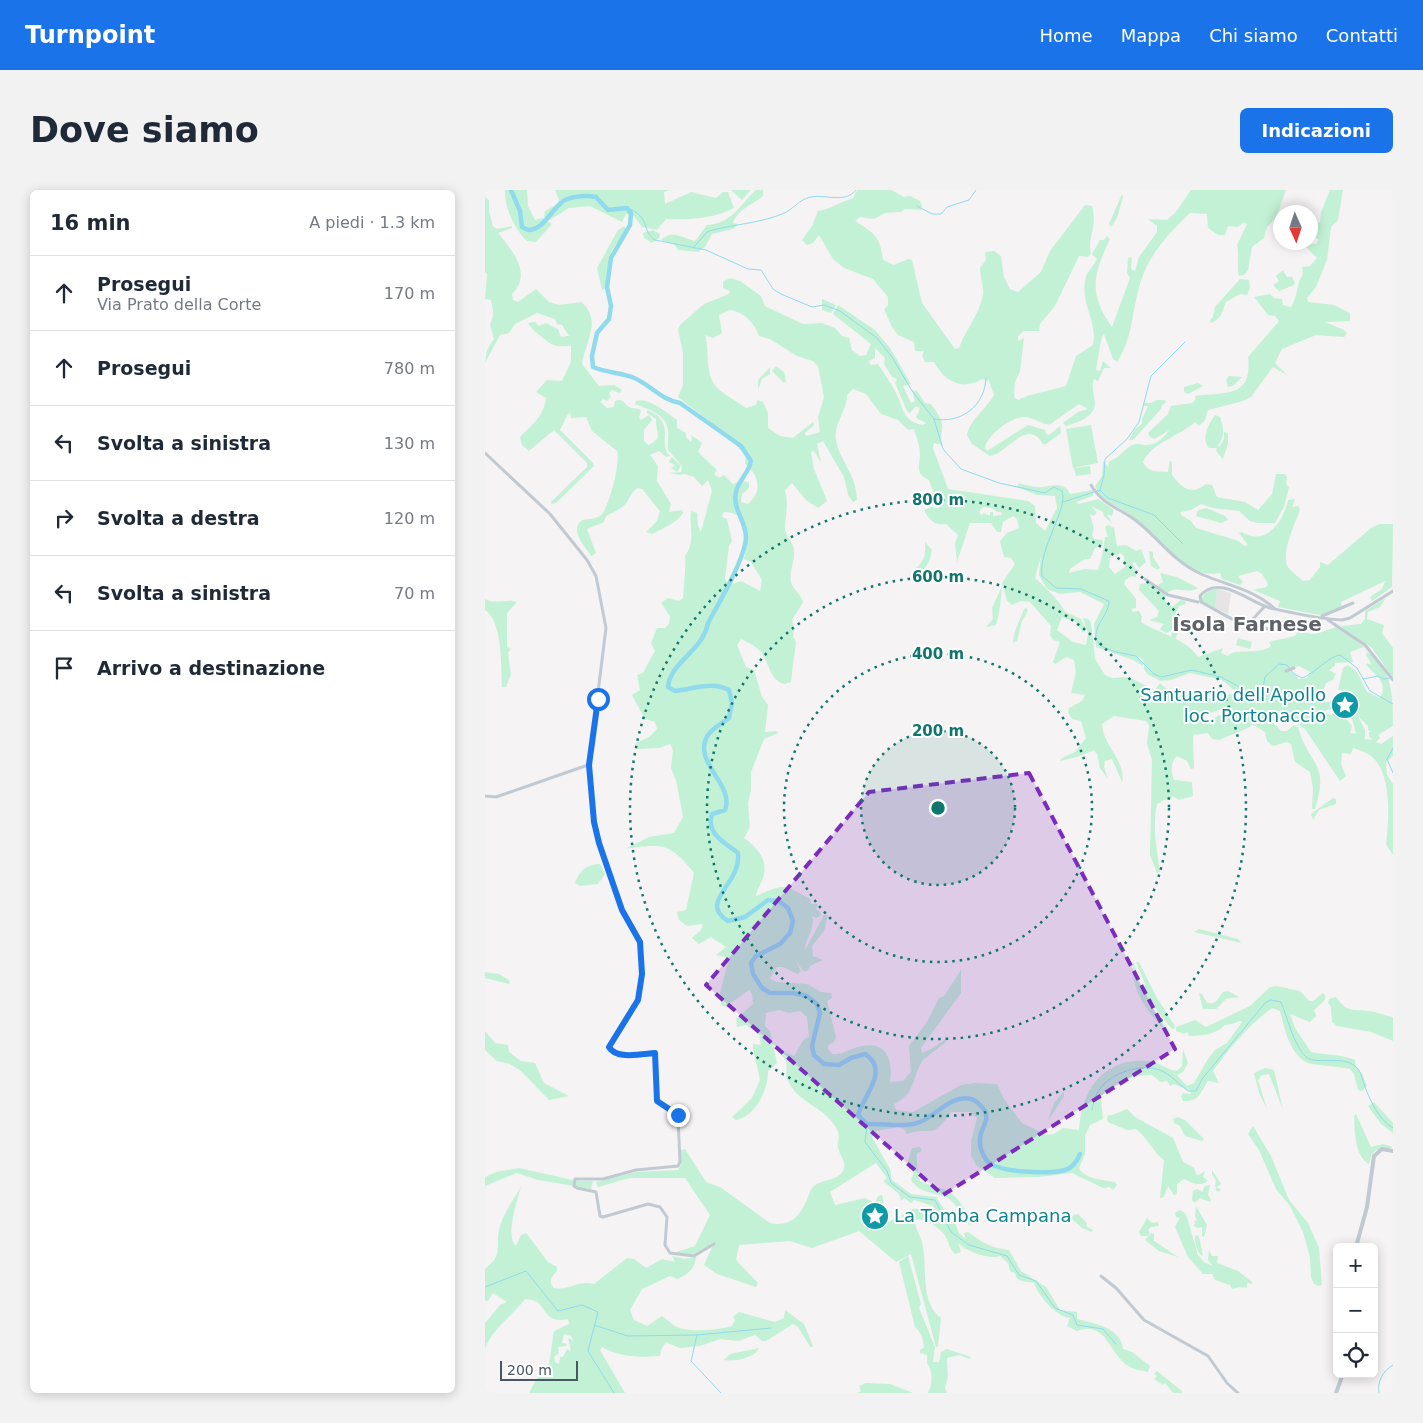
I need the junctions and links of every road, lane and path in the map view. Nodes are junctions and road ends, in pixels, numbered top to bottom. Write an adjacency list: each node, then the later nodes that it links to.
1 (485, 453): 13 (street)
2 (1092, 487): 8 (street)
3 (1145, 579): 5 (street)
4 (1393, 591): 9 (street)
5 (1198, 602)
6 (1353, 603): 9 (street)
7 (1265, 606): 8 (street); 10 (street); 11 (street)
8 (1274, 608): 9 (street)
9 (1322, 617): 12 (street)
10 (1253, 619)
11 (1276, 627)
12 (1392, 679)
13 (589, 765): 14 (street); 17 (street)
14 (485, 796)
15 (1393, 1150): 16 (street)
16 (1357, 1243)
17 (714, 1244)
18 (1101, 1276): 20 (street)
19 (1342, 1378): 21 (street)
20 (1238, 1393)
21 (1336, 1393)

